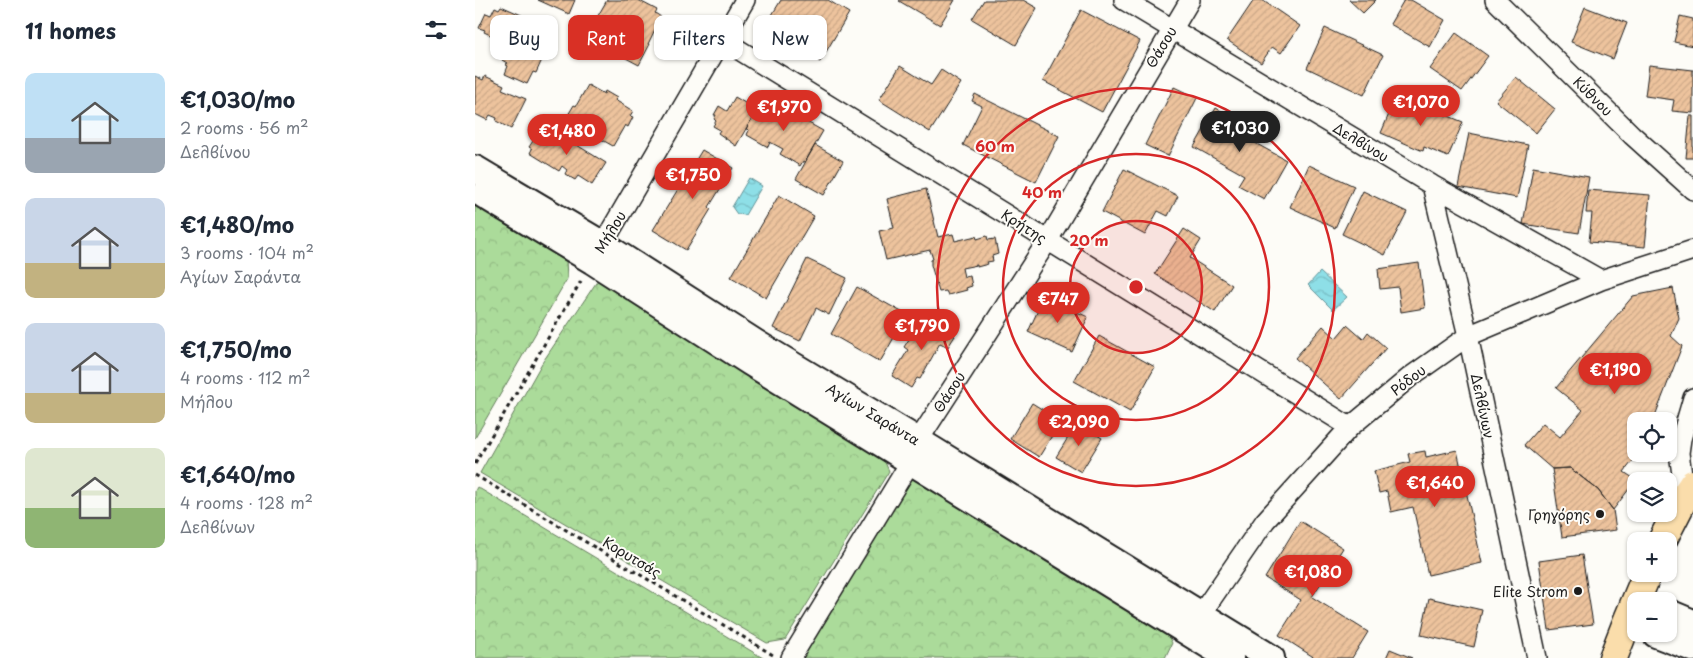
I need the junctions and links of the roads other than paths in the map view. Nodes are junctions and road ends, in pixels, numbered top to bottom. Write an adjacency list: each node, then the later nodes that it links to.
1 (745, 0): 5 (street, Μήλου)
2 (1124, 0): 6 (street, Δελβίνου)
3 (1190, 0): 6 (street, Θάσου)
4 (1495, 0): 12 (street, Κύθνου)
5 (737, 15)
6 (1171, 30): 10 (street, Δελβίνου); 13 (street, Θάσου)
7 (743, 52): 13 (street, Κρήτης)
8 (711, 60): 15 (street, Μήλου)
9 (475, 169): 15 (main road, Αγίων Σαράντα)
10 (1432, 185): 16 (street, Δελβίνου); 17 (street, Δελβίνων)
11 (475, 189): 15 (main road, Αγίων Σαράντα)
12 (1693, 190)
13 (1048, 240): 19 (street, Κρήτης); 20 (street, Θάσου)
14 (1693, 250): 16 (street, Ρόδου)
15 (598, 253): 20 (main road, Αγίων Σαράντα)
16 (1601, 280): 17 (street, Ρόδου)
17 (1467, 336): 19 (street, Ρόδου); 32 (street, Δελβίνων)
18 (1693, 398): 21 (street)
19 (1350, 427): 23 (street, Ρόδου)
20 (915, 451): 23 (main road, Αγίων Σαράντα); 29 (street, Θάσου); 30 (main road, Αγίων Σαράντα)
21 (1689, 490): 22 (main road)
22 (1667, 532)
23 (1201, 614): 31 (main road, Αγίων Σαράντα)
24 (1677, 616): 25 (main road)
25 (1693, 623)
26 (1627, 627): 33 (main road)
27 (1677, 642): 28 (main road)
28 (1693, 648)
29 (791, 658)
30 (1230, 658)
31 (1271, 658)
32 (1537, 658)
33 (1613, 658)

